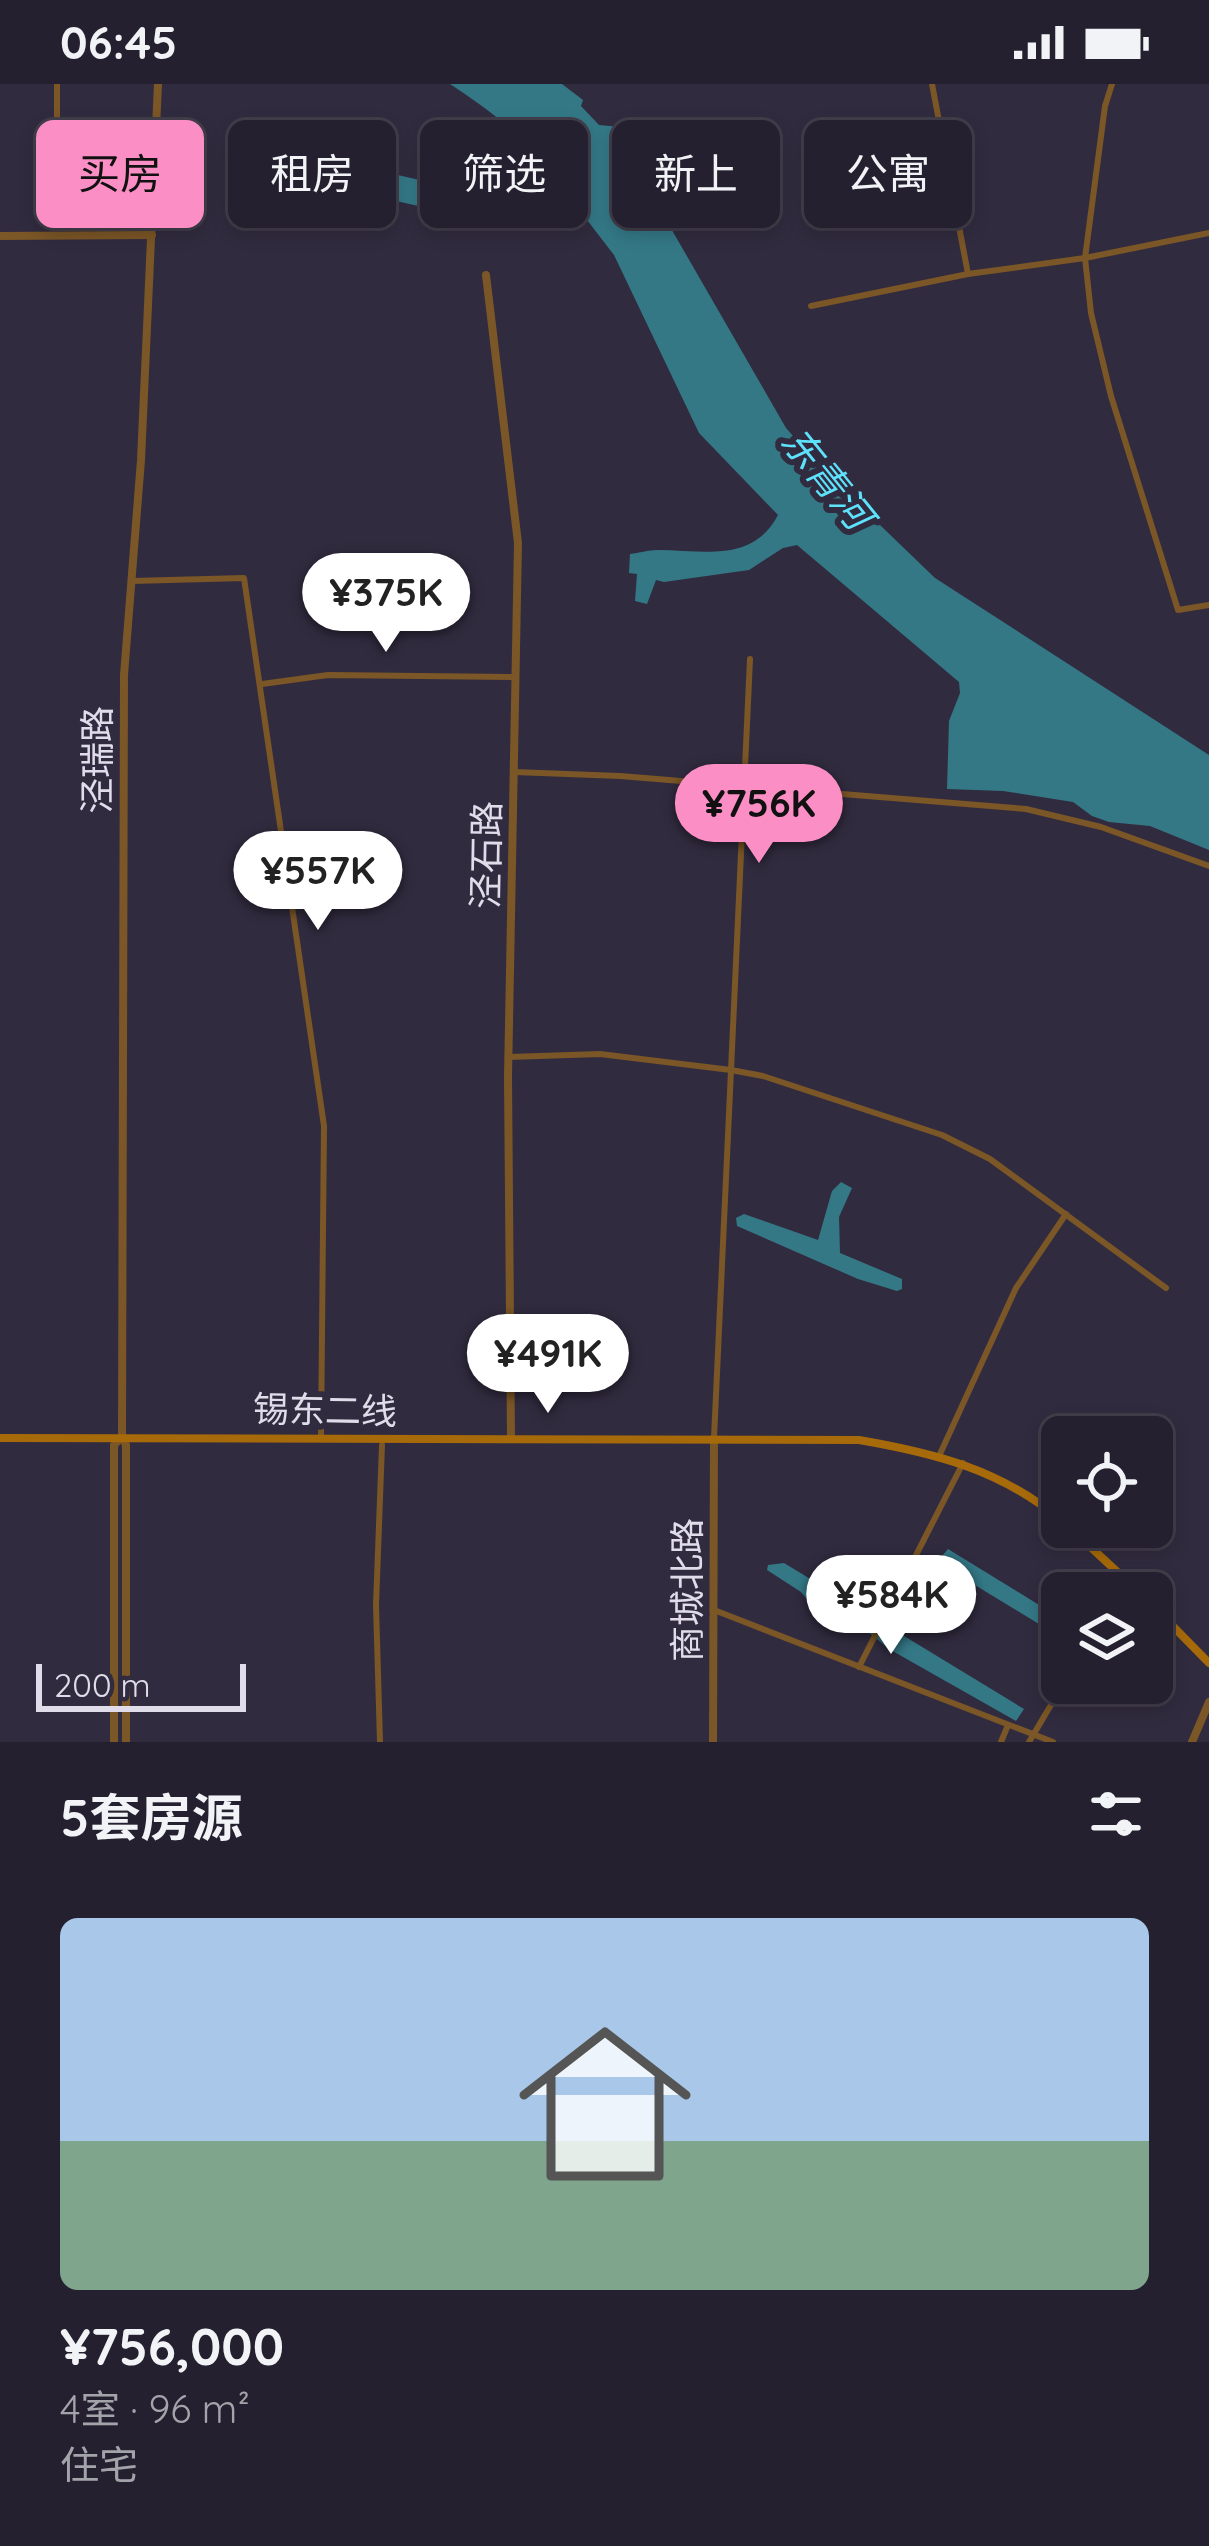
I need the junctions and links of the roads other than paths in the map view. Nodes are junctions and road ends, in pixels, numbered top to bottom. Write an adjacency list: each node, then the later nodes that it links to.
1 (57, 84): 5 (street)
2 (158, 84): 7 (street, 泾瑞路)
3 (932, 84): 10 (street)
4 (1112, 84): 9 (street)
5 (57, 120)
6 (1209, 233): 9 (street)
7 (152, 235): 8 (street); 13 (street, 泾瑞路)
8 (0, 236)
9 (1085, 258): 10 (street); 14 (street)
10 (968, 274): 12 (street)
11 (486, 275): 16 (street, 泾石路)
12 (811, 306)
13 (132, 581): 17 (street); 25 (street, 泾瑞路)
14 (1209, 604)
15 (750, 659): 19 (street)
16 (516, 677): 17 (street); 18 (street, 泾石路)
17 (260, 685): 26 (street)
18 (514, 772): 19 (street); 21 (street, 泾石路)
19 (742, 787): 20 (street); 22 (street)
20 (1209, 866)
21 (509, 1057): 22 (street); 28 (street, 泾石路)
22 (731, 1070): 23 (street); 29 (street)
23 (1066, 1214): 24 (street); 31 (street)
24 (1166, 1288)
25 (122, 1437): 26 (main road, 锡东二线); 27 (main road, 锡东二线); 44 (street, 泾瑞路); 45 (street, 泾瑞路)
26 (321, 1437): 28 (main road, 锡东二线)
27 (0, 1438)
28 (511, 1438): 29 (main road, 锡东二线)
29 (714, 1438): 31 (main road, 锡东二线); 36 (street, 商城北路)
30 (382, 1445): 46 (street)
31 (940, 1454): 32 (main road, 锡东二线)
32 (963, 1463): 33 (main road, 锡东二线); 39 (street)
33 (1041, 1503)
34 (1092, 1548): 35 (main road)
35 (1118, 1572)
36 (714, 1610): 39 (street); 47 (street, 商城北路)
37 (1173, 1626): 38 (main road)
38 (1209, 1663)
39 (860, 1667): 42 (street)
40 (1209, 1702): 50 (street)
41 (1051, 1704): 43 (street)
42 (1008, 1725): 43 (street); 48 (street)
43 (1031, 1738): 49 (street)
44 (114, 1742)
45 (126, 1742)
46 (380, 1742)
47 (712, 1742)
48 (1001, 1742)
49 (1053, 1742)
50 (1192, 1742)

